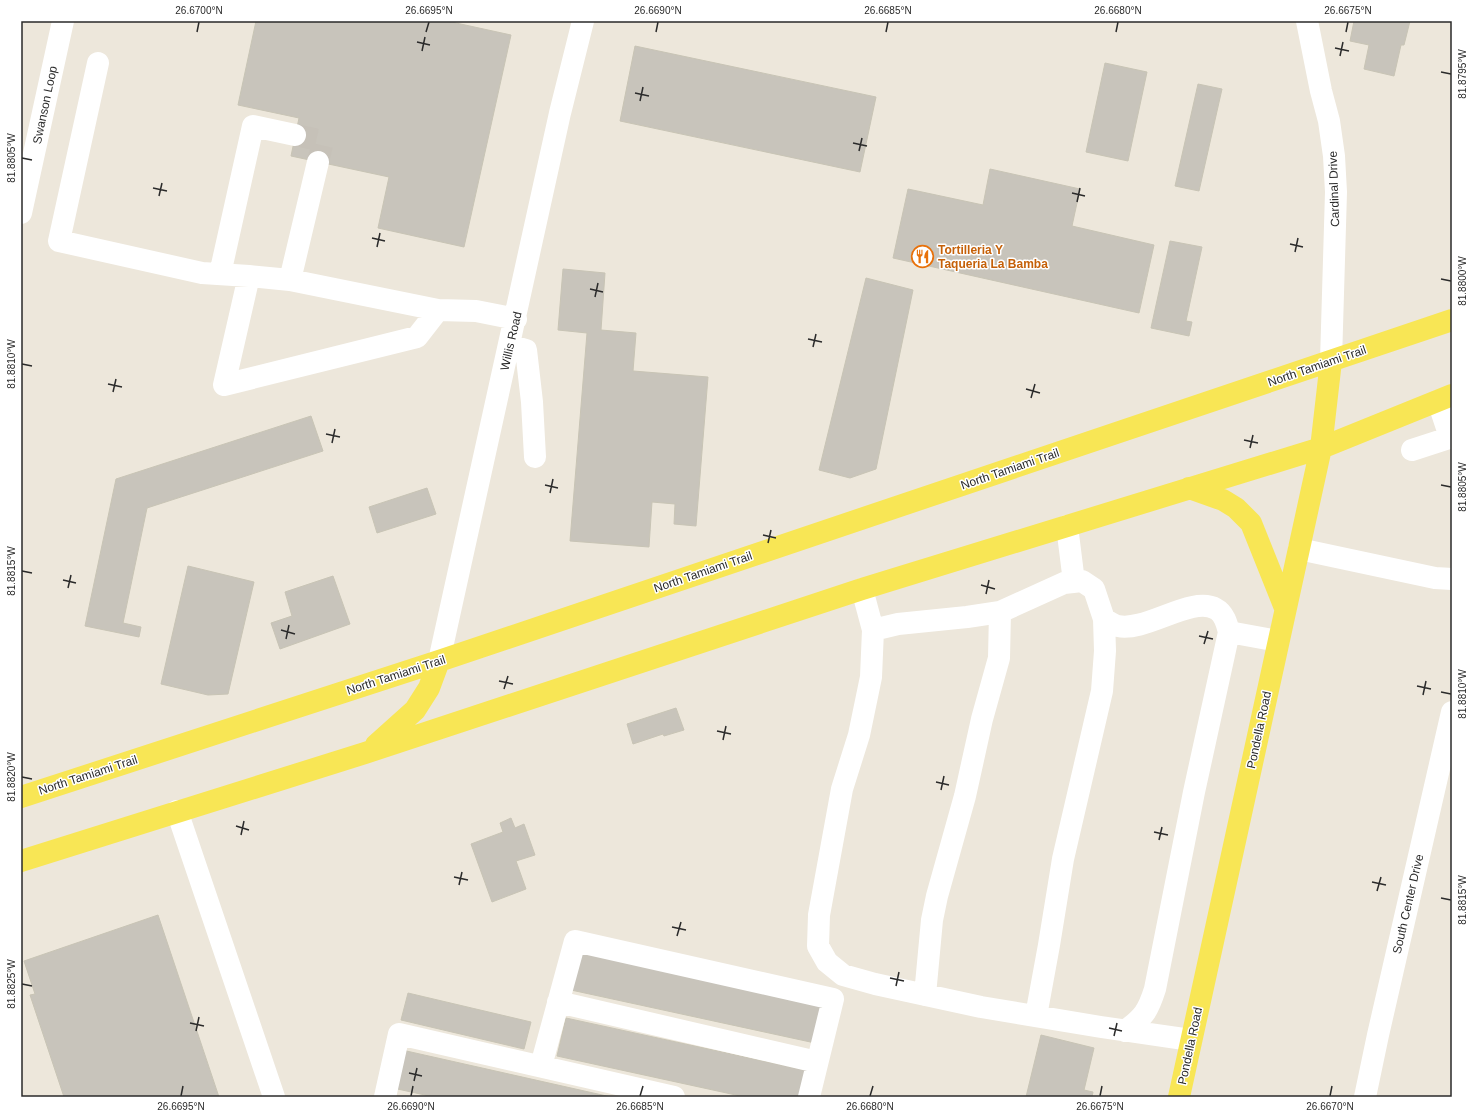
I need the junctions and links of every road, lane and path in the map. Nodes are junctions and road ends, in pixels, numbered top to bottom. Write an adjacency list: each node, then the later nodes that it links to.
1 (63, 21): 7 (street, Swanson Loop)
2 (583, 21): 12 (street, Willis Road)
3 (1301, 23): 15 (street, Cardinal Drive)
4 (98, 63): 8 (street)
5 (296, 135): 8 (street)
6 (318, 162): 10 (street)
7 (21, 213)
8 (220, 274): 9 (street)
9 (249, 276): 10 (street); 11 (street)
10 (290, 280): 11 (street)
11 (438, 310): 12 (street)
12 (516, 319): 14 (street, Willis Road)
13 (1452, 320): 15 (main road, North Tamiami Trail)
14 (510, 345): 20 (street); 33 (street, Willis Road)
15 (1332, 361): 18 (main road, Pondella Road); 33 (main road, North Tamiami Trail)
16 (1445, 398): 17 (street); 18 (main road)
17 (1451, 437): 19 (street)
18 (1321, 448): 21 (main road); 23 (main road, Pondella Road)
19 (1412, 450)
20 (535, 457)
21 (1189, 488): 22 (main road); 27 (main road)
22 (1067, 526): 25 (street); 26 (main road)
23 (1299, 549): 24 (street); 27 (main road, Pondella Road)
24 (1452, 579)
25 (1074, 582): 28 (street); 29 (street)
26 (862, 589): 30 (street); 35 (main road)
27 (1285, 608): 32 (main road, Pondella Road)
28 (1000, 612): 30 (street); 39 (street)
29 (1104, 619): 31 (street); 41 (street)
30 (873, 630): 39 (street)
31 (1229, 632): 32 (street); 42 (street)
32 (1278, 640): 43 (main road, Pondella Road)
33 (439, 661): 35 (main road); 36 (main road, North Tamiami Trail)
34 (1452, 712): 51 (street, South Center Drive)
35 (365, 753): 37 (main road)
36 (21, 797)
37 (177, 811): 38 (main road); 46 (street)
38 (21, 860)
39 (925, 995): 41 (street)
40 (558, 1002): 44 (street); 44 (street); 45 (street)
41 (1036, 1016): 42 (street)
42 (1125, 1031): 43 (street)
43 (1191, 1040): 50 (main road, Pondella Road)
44 (817, 1062): 49 (street)
45 (541, 1066): 47 (street); 48 (street)
46 (274, 1097)
47 (385, 1097)
48 (674, 1097)
49 (809, 1097)
50 (1179, 1097)
51 (1365, 1097)

